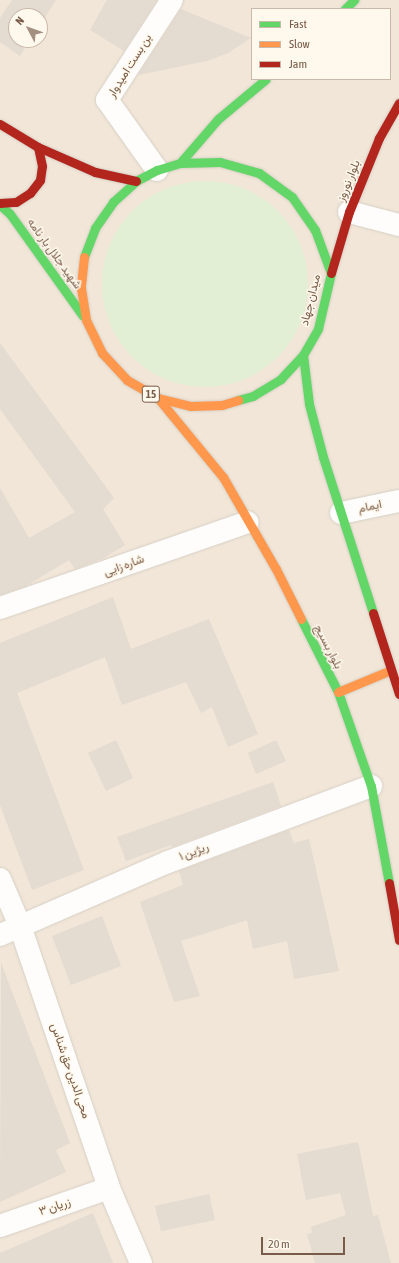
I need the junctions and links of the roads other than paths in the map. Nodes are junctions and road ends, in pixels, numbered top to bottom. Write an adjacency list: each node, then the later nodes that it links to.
1 (172, 0): 9 (street, بن بست امیدوار)
2 (354, 0): 3 (main road)
3 (346, 8)
4 (265, 80): 8 (main road)
5 (399, 103): 12 (main road, بلوار نوروز)
6 (0, 124): 7 (main road)
7 (38, 148): 10 (main road); 11 (main road)
8 (180, 163): 9 (main road, میدان جهاد / 15); 14 (main road, میدان جهاد / 15)
9 (157, 170): 10 (main road, میدان جهاد / 15)
10 (136, 181): 15 (main road, میدان جهاد / 15)
11 (0, 204): 15 (main road, شهید جلال بار نامه / 15)
12 (349, 212): 13 (street); 14 (main road, بلوار نوروز)
13 (399, 225)
14 (331, 273): 16 (main road, میدان جهاد / 15)
15 (86, 320): 17 (main road, میدان جهاد / 15)
16 (303, 356): 17 (main road, میدان جهاد / 15); 19 (main road)
17 (158, 398): 20 (main road, بلوار بسیج / 15)
18 (399, 501): 19 (street, ایمام)
19 (342, 513): 22 (main road)
20 (248, 522): 21 (street, شاره زایی); 23 (main road, بلوار بسیج / 15)
21 (0, 608)
22 (391, 670): 23 (main road); 24 (main road)
23 (338, 692): 25 (main road, بلوار بسیج / 15)
24 (399, 694)
25 (371, 786): 27 (street, ریژین ۱); 29 (main road, بلوار بسیج / 15)
26 (0, 879): 27 (street, محی الدین حق شناس)
27 (20, 926): 28 (street, ریژین ۱); 30 (street, محی الدین حق شناس)
28 (0, 935)
29 (399, 940)
30 (110, 1188): 31 (street, زریان ۳); 32 (street, محی الدین حق شناس)
31 (0, 1226)
32 (141, 1263)

